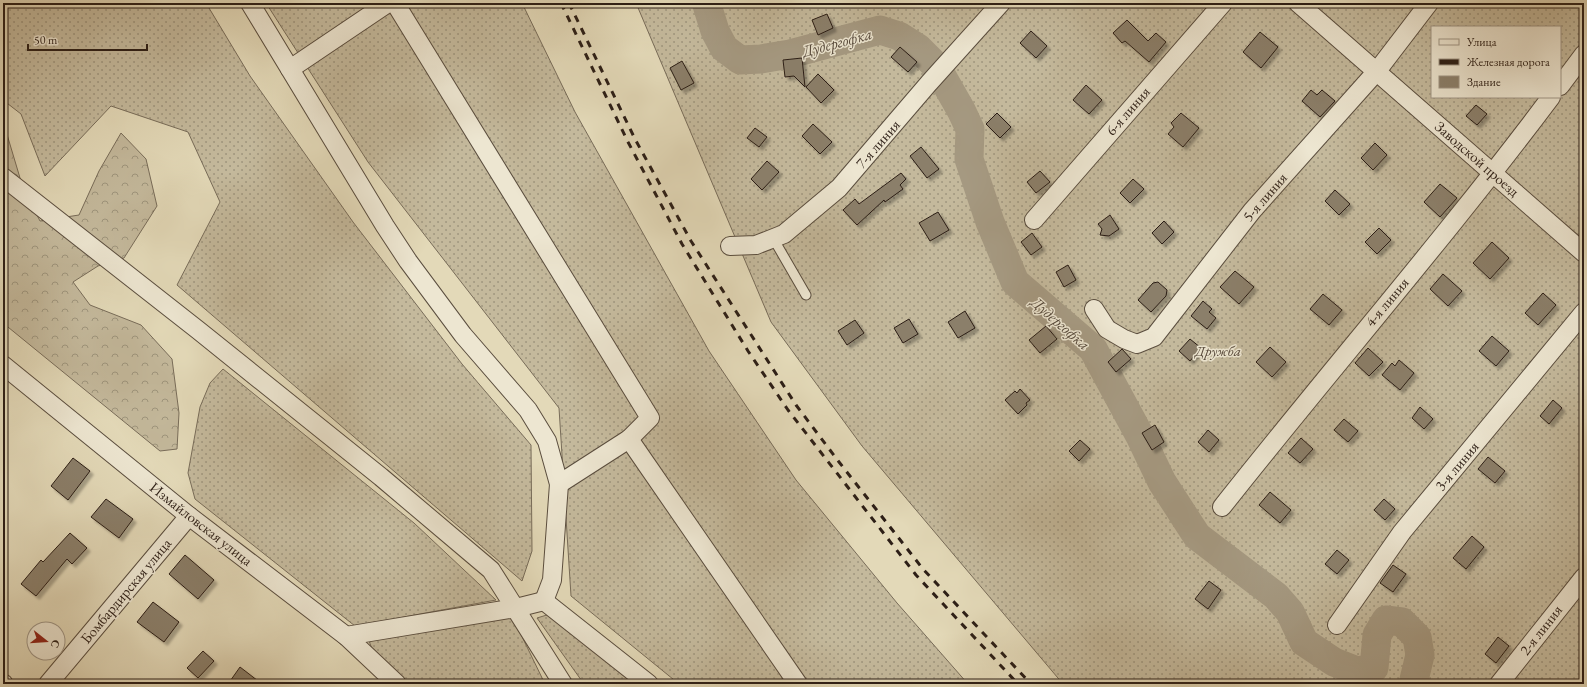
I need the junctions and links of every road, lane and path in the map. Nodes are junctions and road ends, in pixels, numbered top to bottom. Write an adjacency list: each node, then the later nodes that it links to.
1 (250, 3): 9 (street)
2 (388, 3): 9 (street)
3 (395, 3): 23 (street)
4 (1001, 3): 16 (street, 7-я линия)
5 (1223, 3): 15 (street, 6-я линия)
6 (1298, 3): 10 (street, Заводской проезд)
7 (1429, 3): 10 (street, 5-я линия)
8 (1584, 54): 11 (street)
9 (290, 69): 24 (street)
10 (1377, 71): 13 (street, Заводской проезд); 20 (street, 5-я линия)
11 (1561, 85)
12 (1550, 98): 13 (street, 4-я линия)
13 (1494, 174): 18 (street, Заводской проезд); 25 (street, 4-я линия)
14 (3, 177): 29 (street)
15 (1034, 220)
16 (773, 238): 17 (street, 7-я линия); 19 (lane)
17 (730, 246)
18 (1584, 253)
19 (806, 295)
20 (1094, 309)
21 (1584, 312): 30 (street, 3-я линия)
22 (3, 365): 26 (street, Измайловская улица)
23 (629, 439): 24 (street); 36 (street)
24 (559, 484): 28 (street)
25 (1222, 507)
26 (189, 516): 31 (street, Измайловская улица); 32 (street, Бомбардирская улица)
27 (1584, 577): 37 (street, 2-я линия)
28 (544, 601): 29 (street); 35 (street)
29 (516, 608): 31 (street); 34 (street)
30 (1337, 625)
31 (346, 636): 33 (street, Измайловская улица)
32 (48, 684)
33 (397, 684)
34 (563, 684)
35 (649, 684)
36 (798, 684)
37 (1499, 684)

